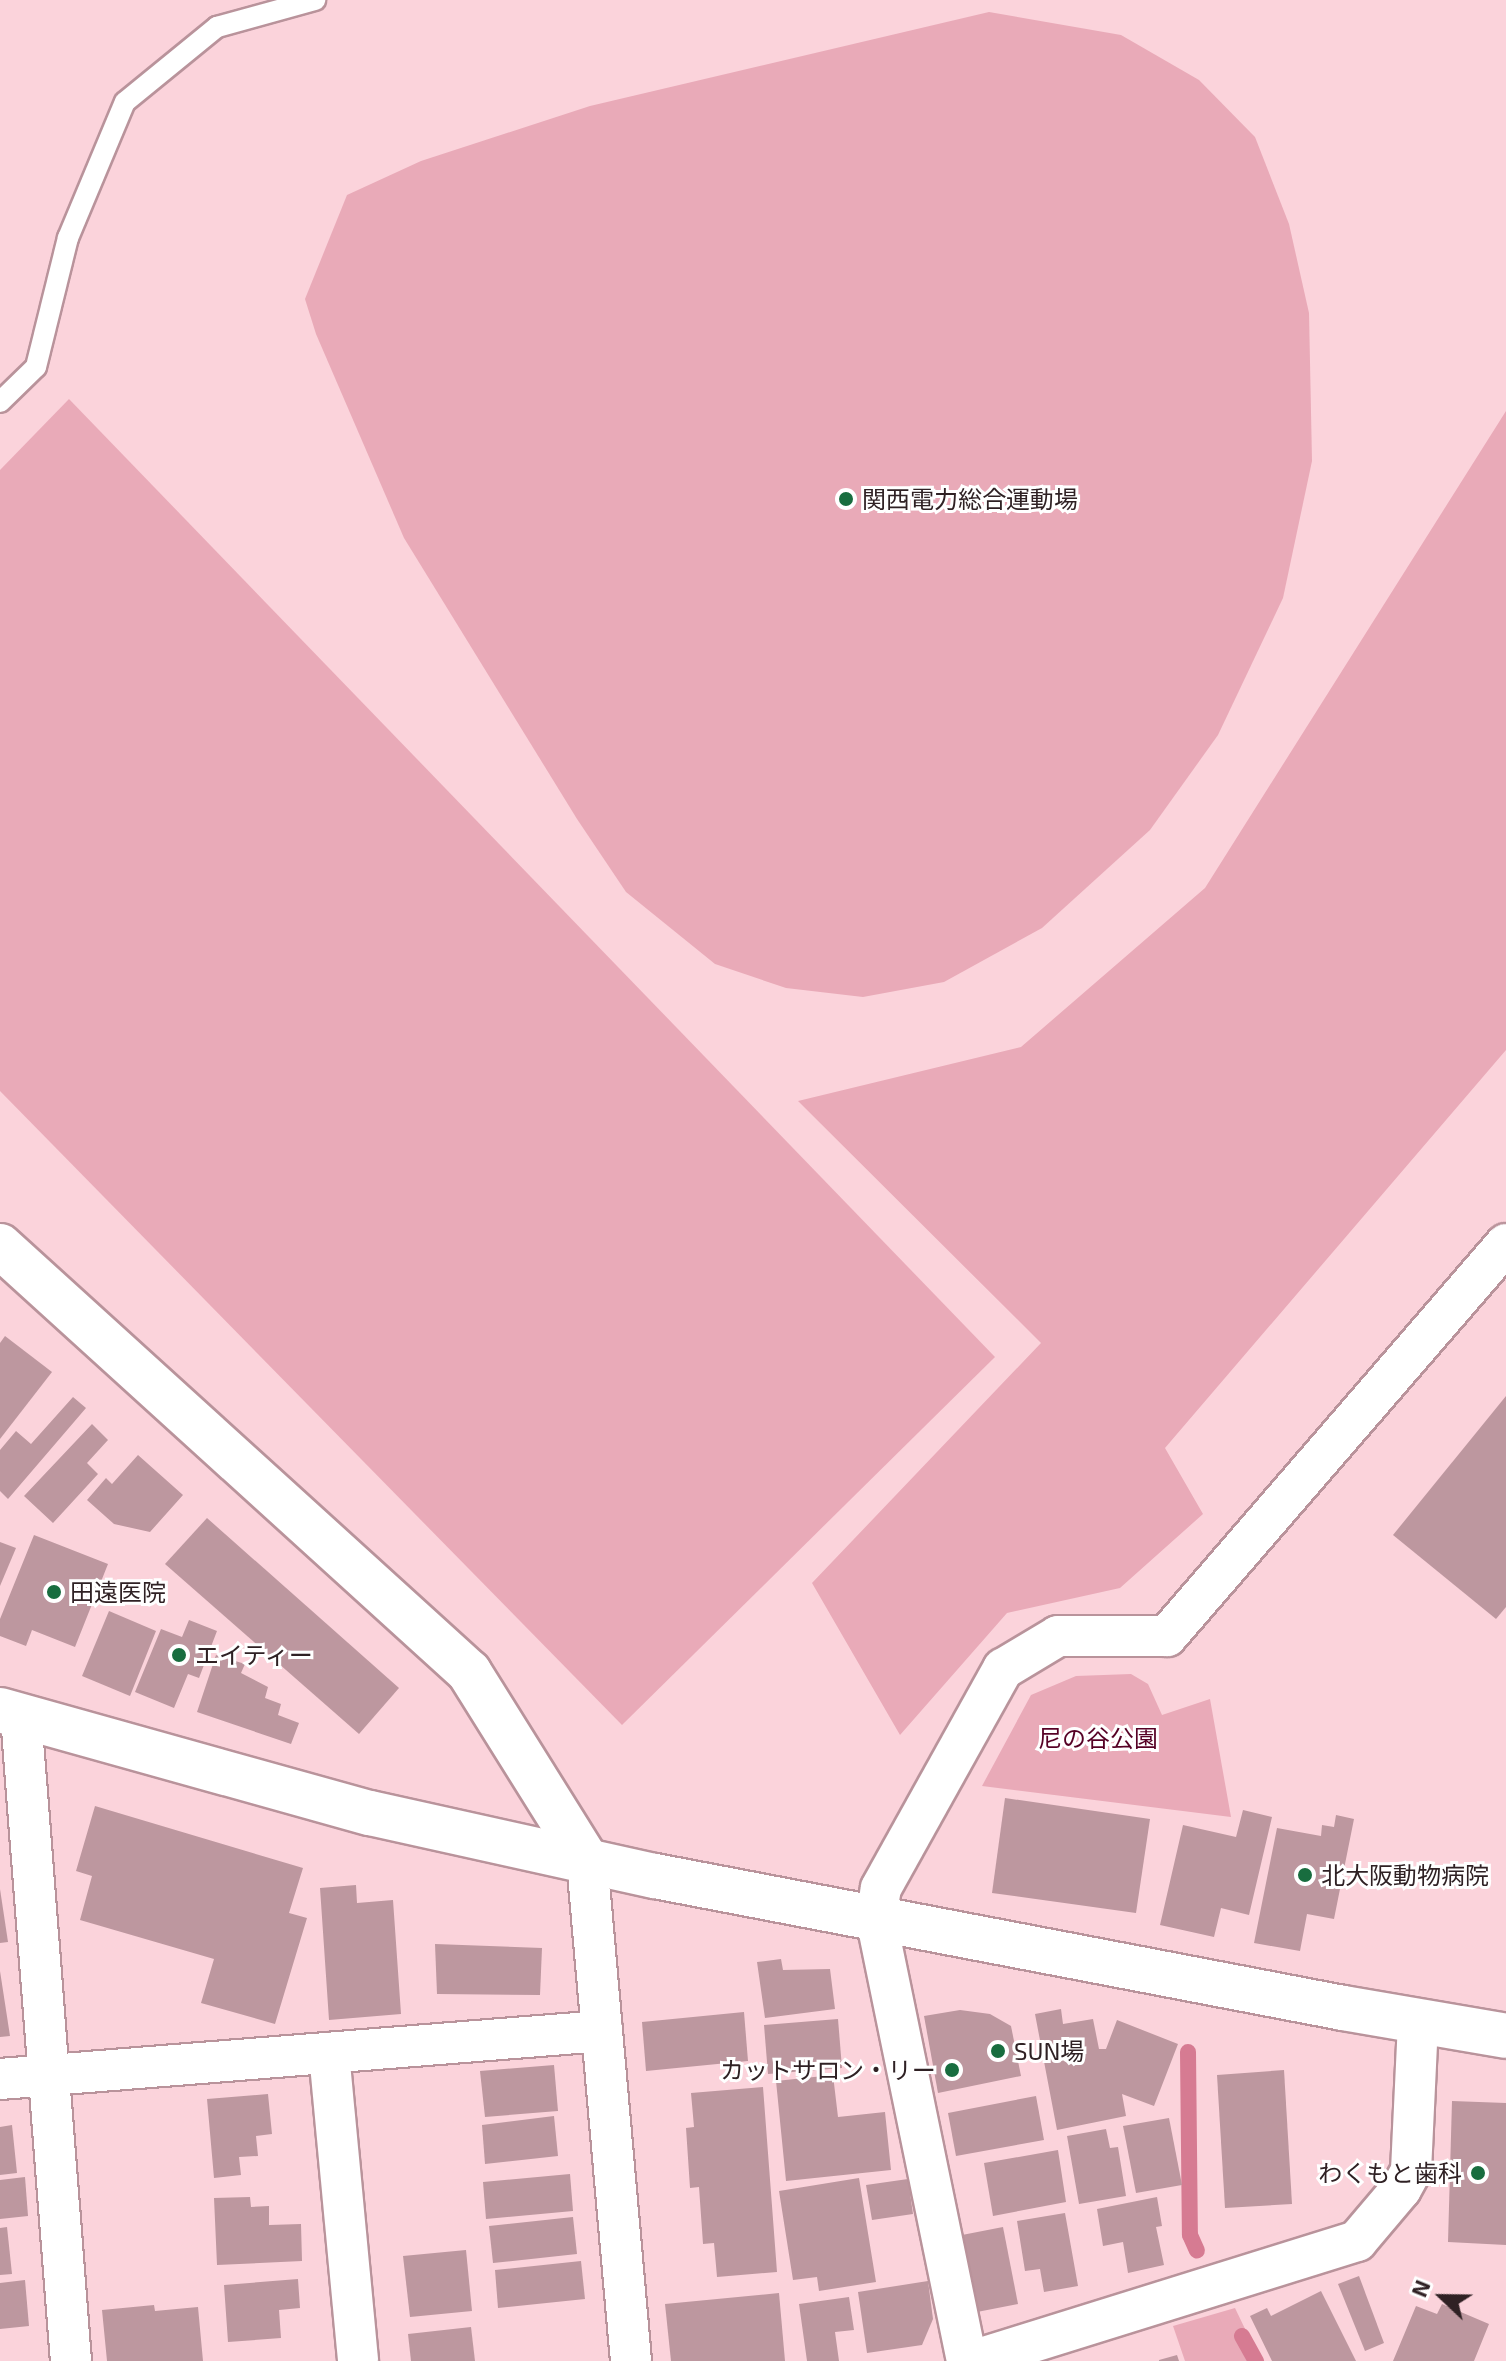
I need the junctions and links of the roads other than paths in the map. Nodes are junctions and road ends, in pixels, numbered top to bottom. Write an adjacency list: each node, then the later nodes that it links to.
1 (315, 0): 2 (lane)
2 (0, 402)
3 (1506, 1244): 7 (street)
4 (0, 1246): 6 (street)
5 (11, 1713): 6 (street); 12 (street)
6 (587, 1861): 7 (street); 9 (street)
7 (876, 1919): 8 (street); 17 (street)
8 (1418, 2020): 10 (street); 17 (street)
9 (602, 2031): 11 (street); 16 (street)
10 (1506, 2036)
11 (329, 2053): 12 (street); 15 (street)
12 (46, 2076): 13 (street); 14 (street)
13 (0, 2079)
14 (71, 2361)
15 (358, 2361)
16 (631, 2361)
17 (970, 2361)

